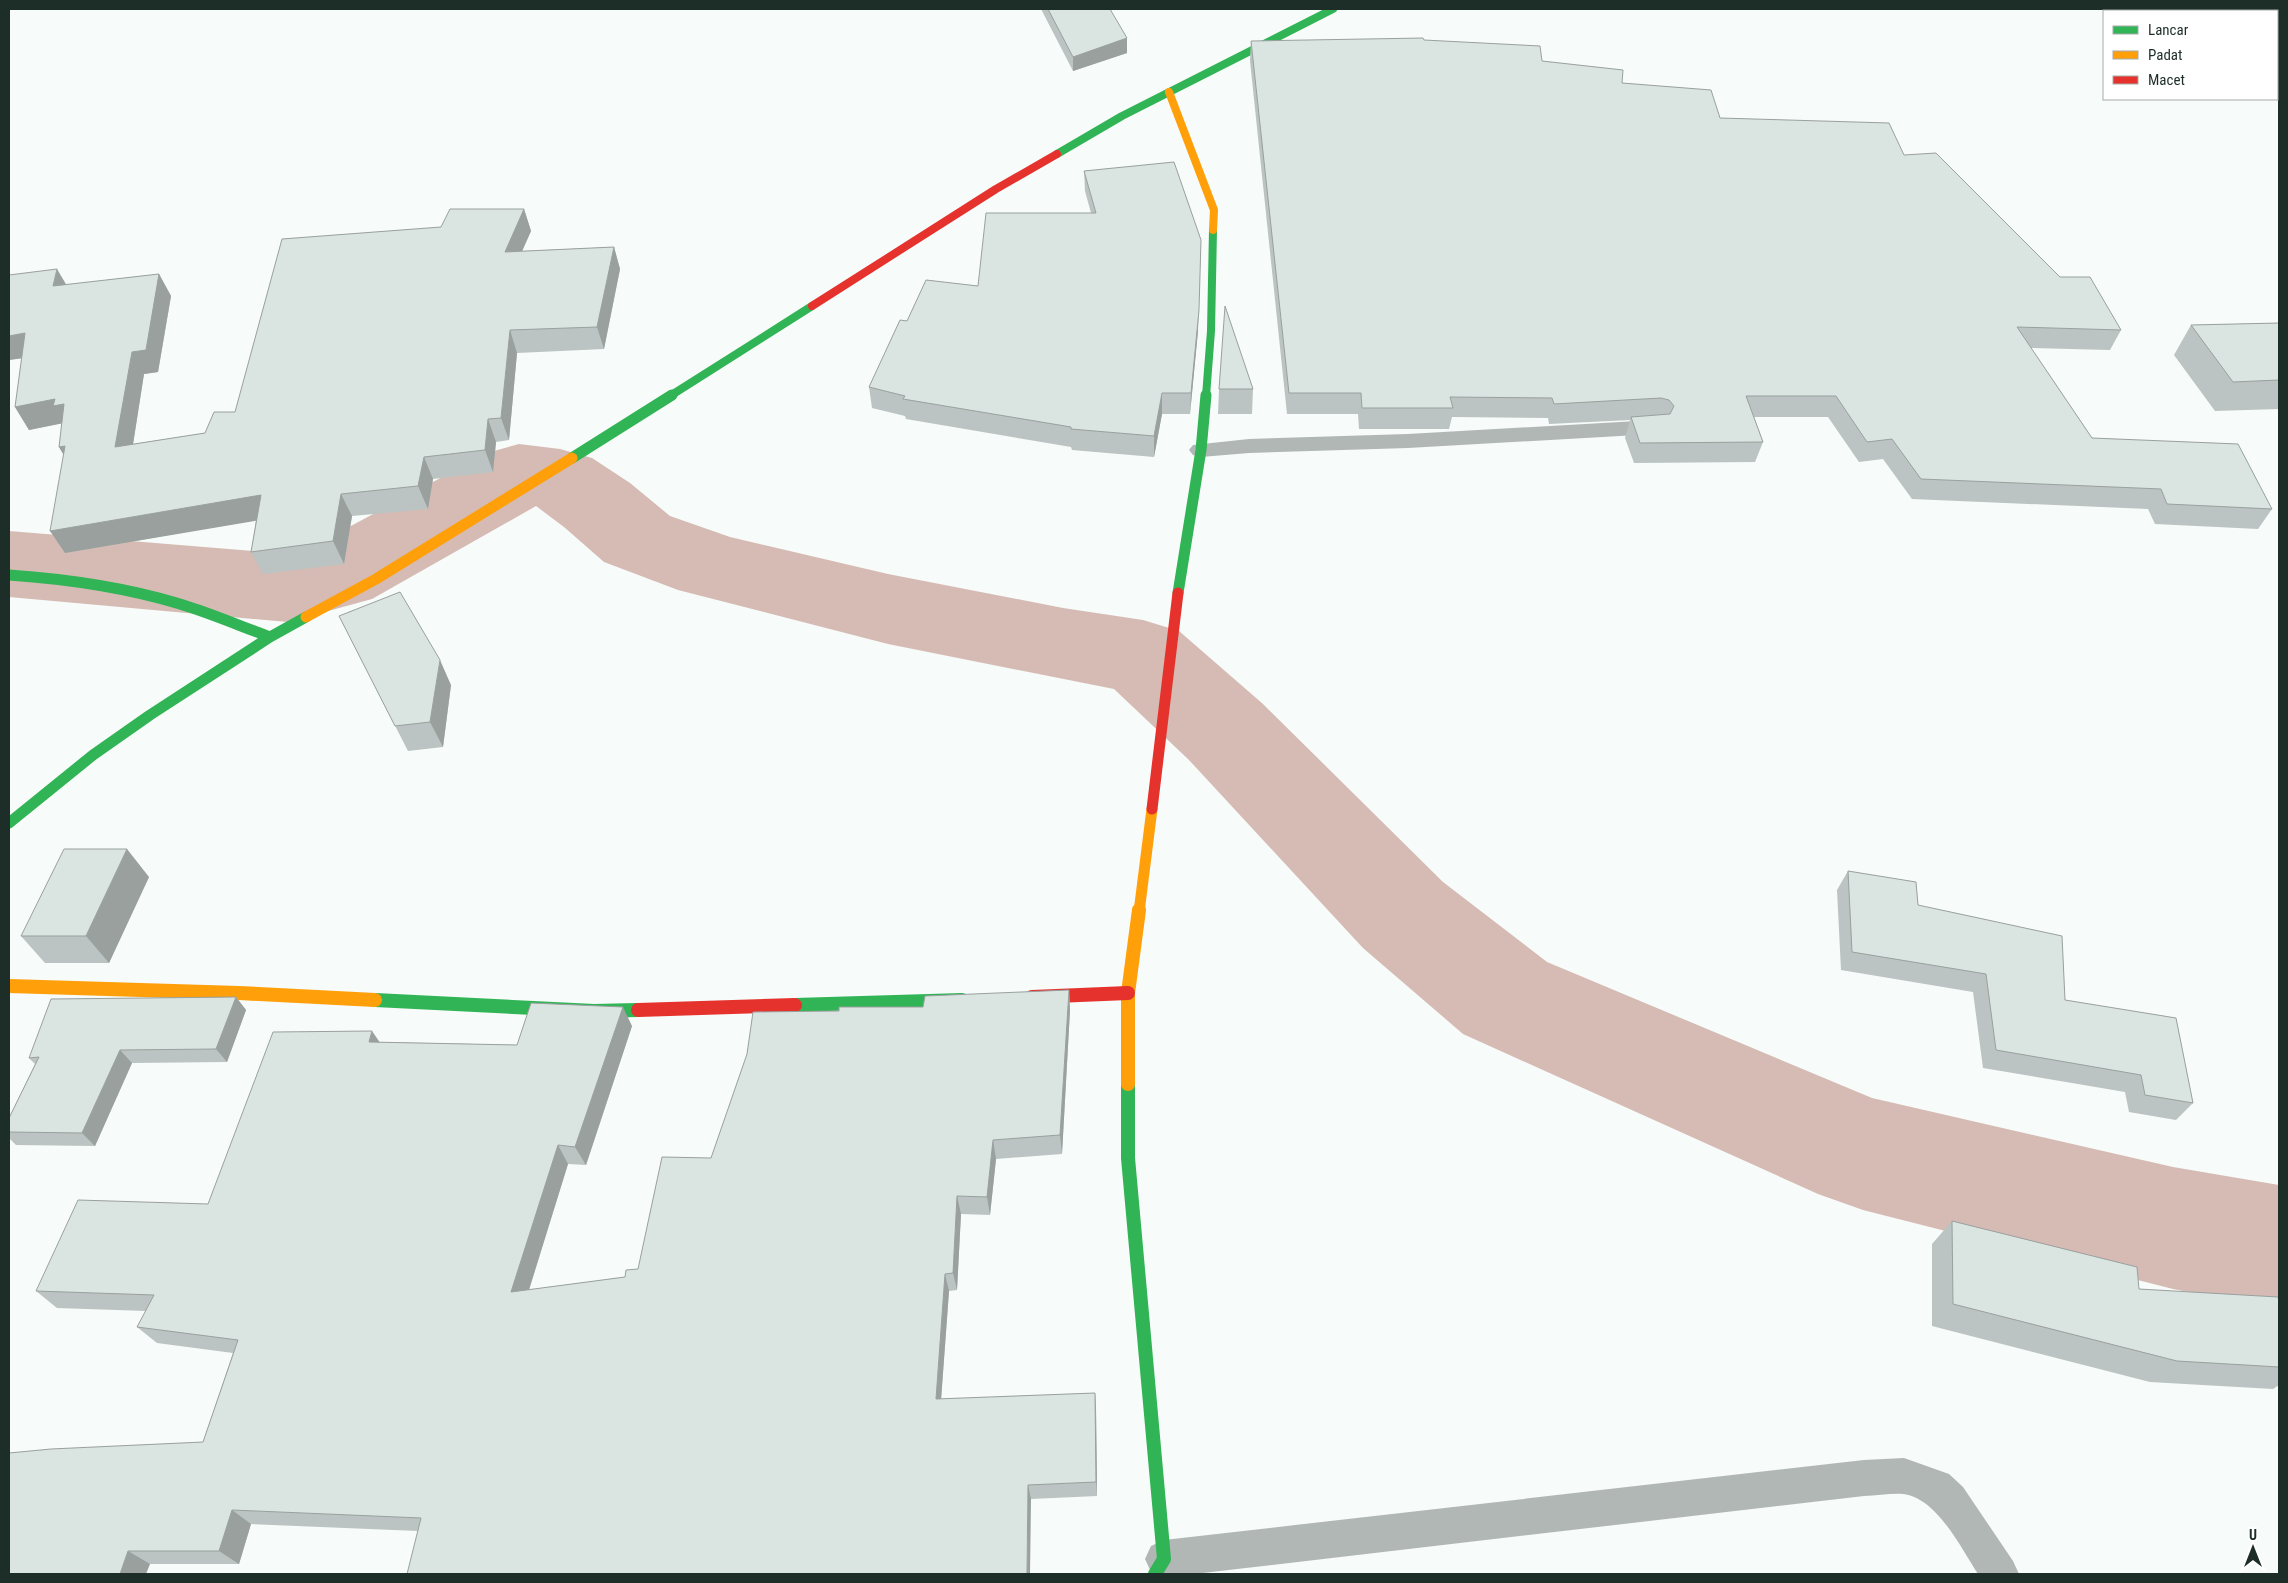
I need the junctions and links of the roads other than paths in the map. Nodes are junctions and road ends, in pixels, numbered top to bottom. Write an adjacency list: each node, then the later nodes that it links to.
1 (1333, 9): 2 (street)
2 (1170, 92): 4 (street); 6 (street)
3 (1655, 427): 4 (street)
4 (1201, 450): 9 (street)
5 (9, 575): 6 (street)
6 (270, 637): 7 (street)
7 (9, 823)
8 (9, 986): 11 (street)
9 (1128, 992): 10 (street); 12 (street)
10 (1021, 997)
11 (972, 999)
12 (1160, 1567): 13 (street)
13 (2000, 1574)

